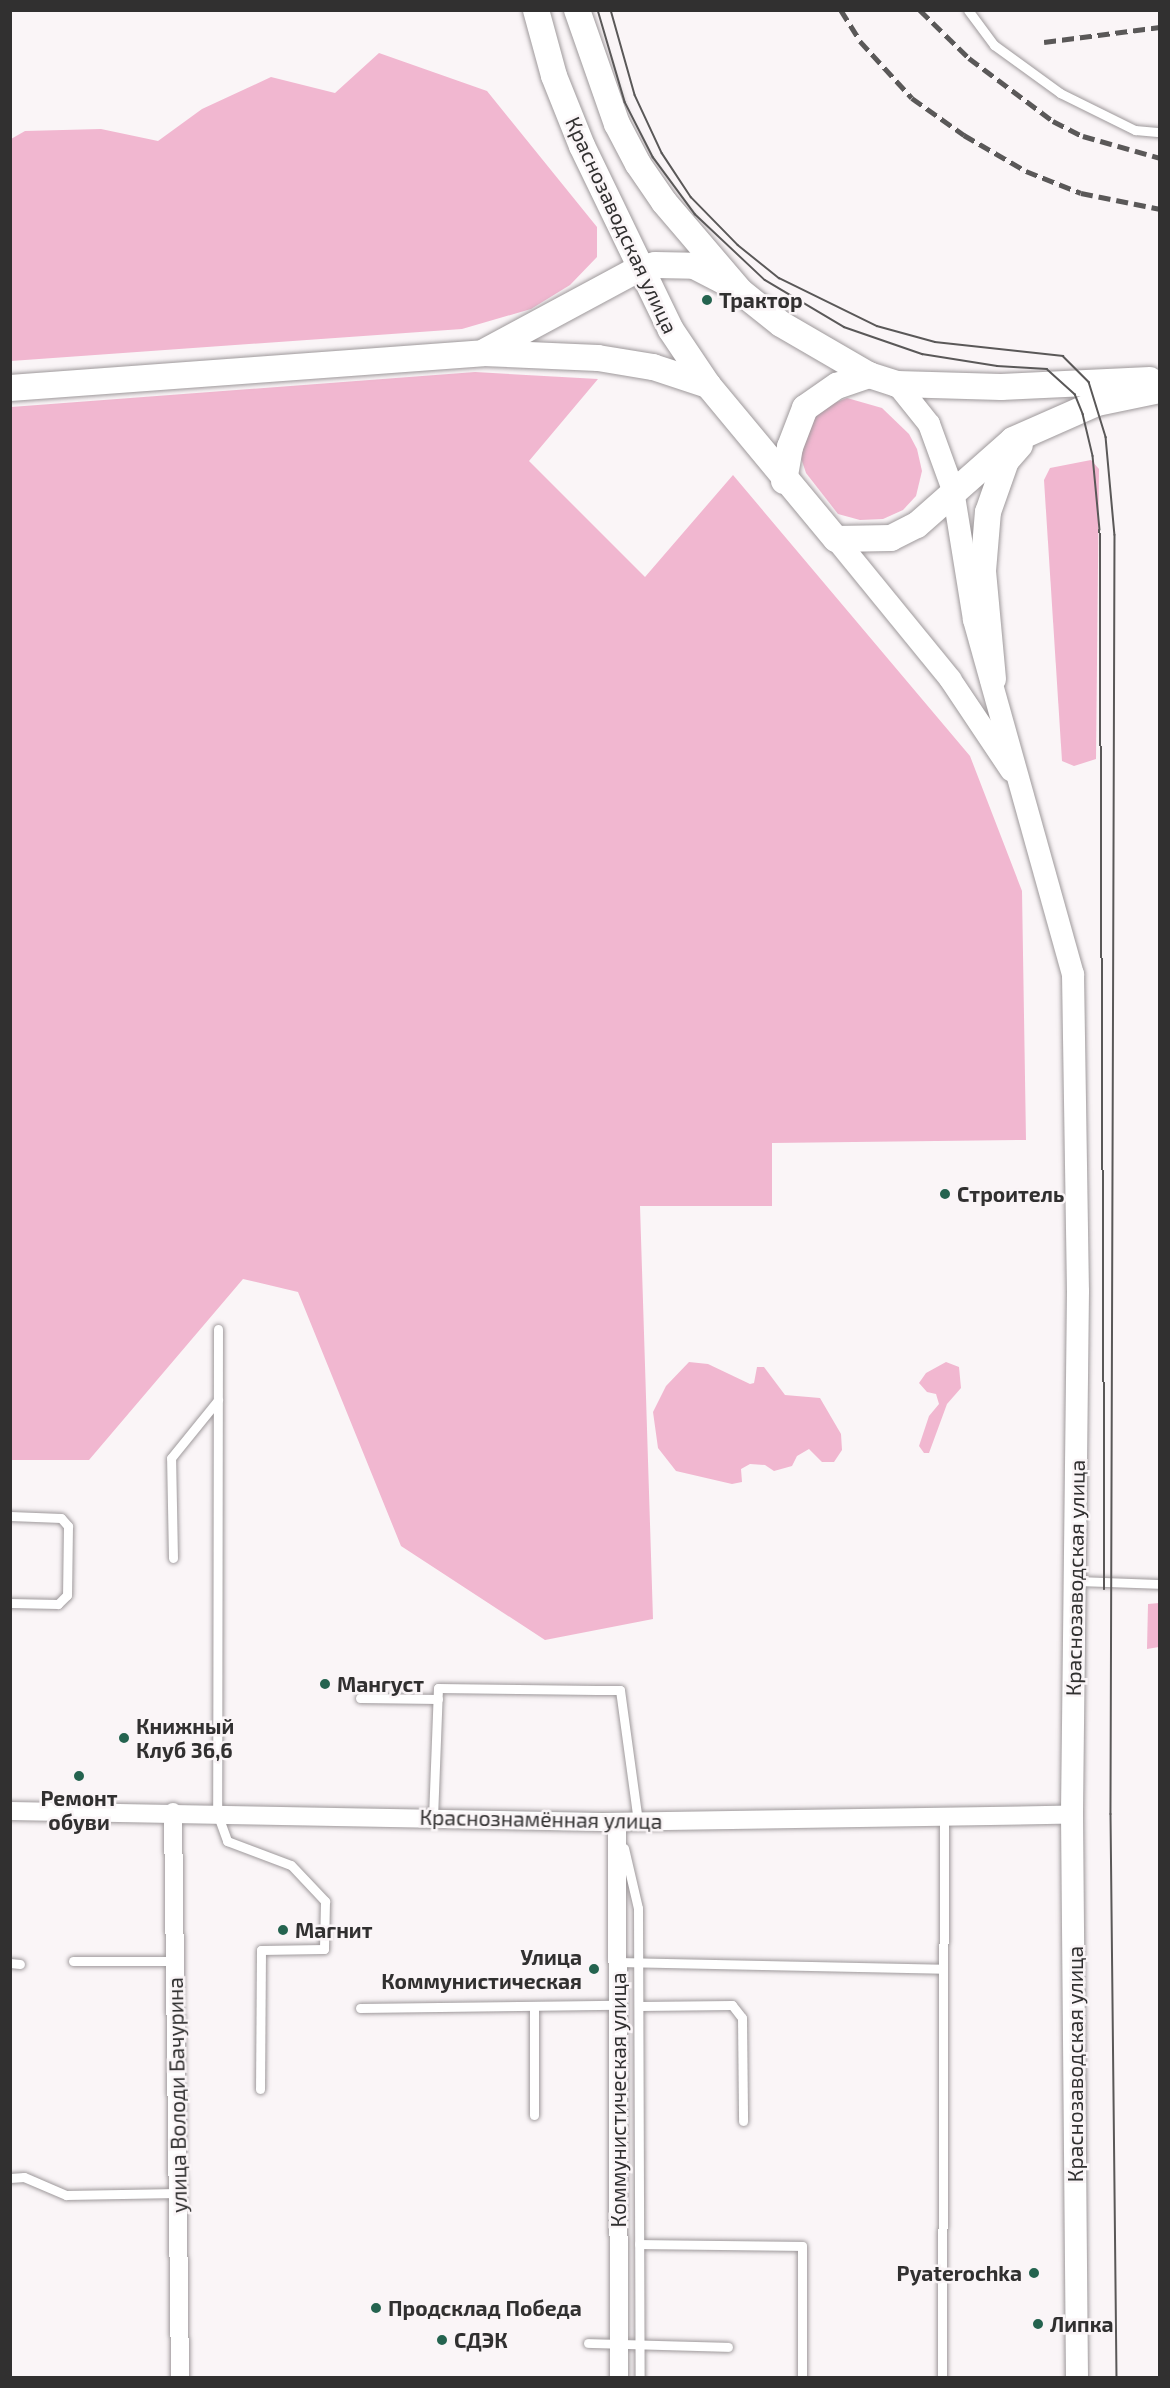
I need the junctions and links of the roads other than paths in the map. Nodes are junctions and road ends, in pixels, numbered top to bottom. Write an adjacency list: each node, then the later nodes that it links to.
1 (536, 10): 5 (main road, Краснозаводская улица)
2 (577, 10): 6 (main road, Краснозаводская улица)
3 (968, 10): 4 (lane)
4 (1160, 132)
5 (638, 269): 6 (main road); 7 (main road); 11 (main road, Краснозаводская улица)
6 (741, 292): 8 (main road, Краснозаводская улица)
7 (483, 353): 11 (main road); 12 (main road)
8 (870, 375): 10 (main road); 15 (main road)
9 (1160, 379): 10 (main road)
10 (897, 384): 16 (street)
11 (708, 385): 15 (main road, Краснозаводская улица)
12 (10, 388)
13 (1160, 390): 14 (main road)
14 (1031, 432): 16 (main road); 18 (main road)
15 (784, 481): 17 (main road)
16 (952, 490): 17 (main road); 18 (street, Краснозаводская улица)
17 (836, 539): 19 (street)
18 (993, 679): 19 (street, Краснозаводская улица)
19 (1022, 786): 24 (street, Краснозаводская улица)
20 (218, 1329): 21 (lane)
21 (218, 1400): 23 (lane); 31 (lane)
22 (10, 1516): 26 (lane)
23 (173, 1558)
24 (1075, 1581): 25 (lane); 32 (street, Краснозаводская улица)
25 (1160, 1584)
26 (10, 1603)
27 (360, 1698): 28 (lane)
28 (438, 1699): 34 (lane); 36 (lane)
29 (10, 1811): 30 (street, Краснознамённая улица)
30 (173, 1812): 31 (street, Краснознамённая улица); 38 (street, улица Володи Бачурина)
31 (217, 1813): 34 (street, Краснознамённая улица); 46 (lane)
32 (1072, 1815): 33 (street, Краснознамённая улица); 61 (street, Краснозаводская улица)
33 (944, 1816): 36 (street, Краснознамённая улица); 41 (lane)
34 (433, 1818): 35 (street, Краснознамённая улица)
35 (617, 1822): 36 (street, Краснознамённая улица); 39 (street, Коммунистическая улица); 40 (lane)
36 (638, 1822)
37 (73, 1961): 38 (lane)
38 (175, 1961): 50 (street, улица Володи Бачурина)
39 (618, 1962): 40 (lane); 42 (street, Коммунистическая улица)
40 (639, 1963): 41 (lane); 44 (lane)
41 (943, 1969): 60 (lane)
42 (618, 2005): 43 (lane); 53 (street, Коммунистическая улица)
43 (534, 2006): 45 (lane); 47 (lane)
44 (639, 2006): 48 (lane); 51 (lane)
45 (360, 2008)
46 (260, 2089)
47 (534, 2115)
48 (743, 2121)
49 (10, 2178): 50 (lane)
50 (178, 2193): 56 (street, улица Володи Бачурина)
51 (639, 2244): 54 (lane); 59 (lane)
52 (588, 2343): 53 (lane)
53 (619, 2344): 54 (lane); 57 (street, Коммунистическая улица)
54 (640, 2344): 55 (lane); 58 (lane)
55 (728, 2347)
56 (180, 2378)
57 (619, 2378)
58 (640, 2378)
59 (802, 2378)
60 (942, 2378)
61 (1077, 2378)

